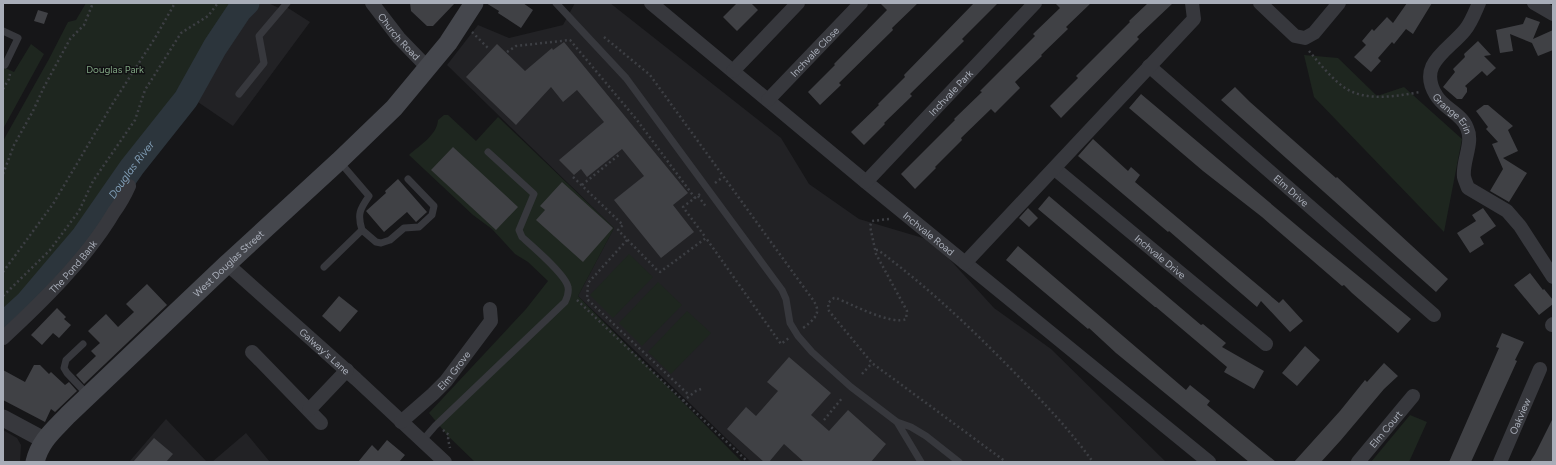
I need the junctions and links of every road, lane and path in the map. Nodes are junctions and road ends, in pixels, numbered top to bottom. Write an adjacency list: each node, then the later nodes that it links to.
1 (93, 3): 37 (path)
2 (175, 3): 55 (path)
3 (218, 3): 58 (path)
4 (287, 3): 31 (lane)
5 (372, 3): 26 (street, Church Road)
6 (474, 3): 26 (main road, West Douglas Street)
7 (556, 3): 81 (lane)
8 (651, 3): 27 (street, Inchvale Road)
9 (798, 3): 27 (street)
10 (861, 3): 32 (street, Inchvale Close)
11 (1035, 3): 41 (street, Inchvale Park)
12 (1192, 3): 25 (street)
13 (1260, 3): 14 (street)
14 (1339, 3)
15 (1479, 3): 30 (street, Grange Erin)
16 (1534, 3): 17 (street)
17 (1553, 14)
18 (470, 30): 22 (path)
19 (3, 31): 24 (lane)
20 (600, 34): 39 (path)
21 (1306, 48): 30 (path)
22 (489, 49)
23 (507, 52): 46 (path)
24 (6, 65)
25 (1149, 66): 36 (street); 60 (street, Elm Drive)
26 (428, 68): 35 (main road, West Douglas Street)
27 (733, 71): 32 (street, Inchvale Road)
28 (3, 76): 29 (path)
29 (3, 89)
30 (1432, 90): 56 (street, Grange Erin)
31 (239, 94)
32 (768, 100): 41 (street, Inchvale Road)
33 (488, 152): 57 (lane)
34 (620, 154): 43 (path)
35 (339, 161): 48 (lane); 53 (main road, West Douglas Street)
36 (1055, 169): 52 (street); 65 (street, Inchvale Drive)
37 (3, 174)
38 (573, 177): 43 (path)
39 (723, 177): 42 (path); 61 (path)
40 (408, 178): 48 (lane)
41 (866, 182): 47 (street, Inchvale Road)
42 (714, 184)
43 (582, 185): 50 (path)
44 (129, 186): 63 (street, The Pond Bank)
45 (703, 192): 46 (path)
46 (695, 198): 49 (path)
47 (902, 211): 51 (path); 52 (street, Inchvale Road)
48 (362, 230): 54 (lane)
49 (706, 238): 50 (path); 62 (path)
50 (628, 240): 73 (path)
51 (876, 250): 67 (path); 92 (path)
52 (965, 263): 93 (street, Inchvale Road)
53 (227, 264): 69 (street, Galway's Lane); 72 (main road, West Douglas Street)
54 (324, 267)
55 (3, 272)
56 (1553, 277)
57 (568, 291): 76 (path); 83 (lane)
58 (3, 296)
59 (490, 309): 80 (street, Elm Grove)
60 (1434, 315)
61 (801, 329)
62 (790, 337)
63 (3, 338)
64 (83, 344): 72 (lane)
65 (1266, 344)
66 (252, 352): 77 (street)
67 (872, 363): 70 (path); 91 (path)
68 (1540, 369): 95 (street, Oakview)
69 (347, 370): 77 (street); 80 (street, Galway's Lane)
70 (862, 374)
71 (701, 389): 73 (path)
72 (88, 395): 84 (main road, West Douglas Street)
73 (688, 395): 76 (path)
74 (1413, 396): 94 (street, Elm Court)
75 (843, 397): 79 (path)
76 (683, 401): 88 (path)
77 (309, 410): 82 (street)
78 (3, 418): 84 (street)
79 (824, 420)
80 (401, 422): 85 (street, Galway's Lane)
81 (897, 422): 89 (lane); 90 (lane)
82 (321, 423)
83 (436, 425): 85 (lane); 86 (path)
84 (44, 440): 87 (main road, West Douglas Street)
85 (422, 441): 86 (street, Galway's Lane)
86 (449, 458)
87 (35, 462)
88 (748, 462)
89 (921, 462)
90 (959, 462)
91 (1006, 462)
92 (1093, 462)
93 (1208, 462)
94 (1358, 462)
95 (1500, 462)

